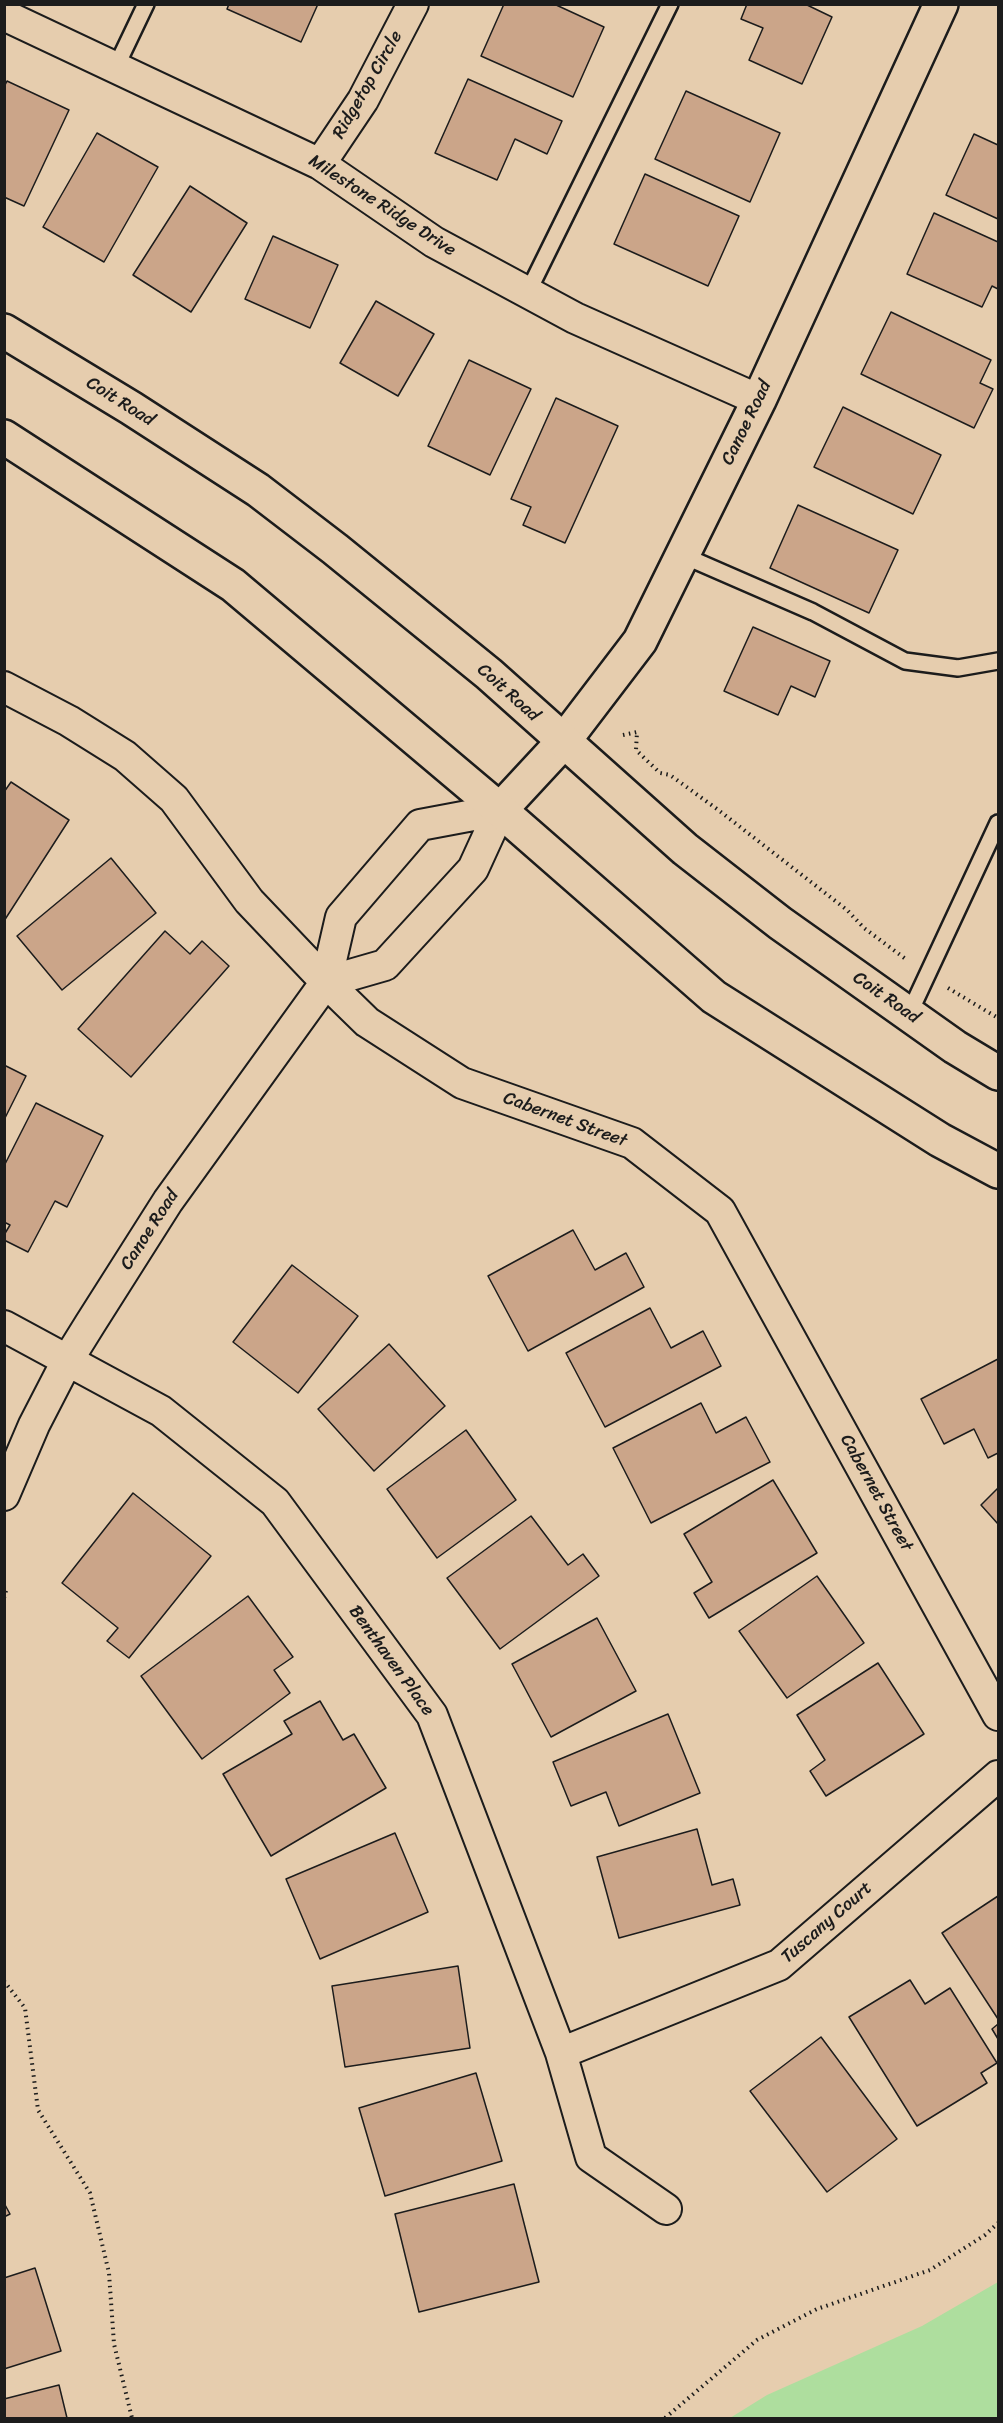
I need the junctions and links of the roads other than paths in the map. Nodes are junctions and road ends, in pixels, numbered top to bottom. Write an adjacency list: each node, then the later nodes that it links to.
1 (146, 4): 6 (lane)
2 (414, 4): 7 (street, Ridgetop Circle)
3 (670, 4): 8 (lane)
4 (941, 4): 10 (main road, Canoe Road)
5 (4, 15): 6 (street, Milestone Ridge Drive)
6 (115, 69): 7 (street, Milestone Ridge Drive)
7 (320, 164): 8 (street, Milestone Ridge Drive)
8 (528, 292): 10 (street, Milestone Ridge Drive)
9 (4, 331): 15 (main road, Coit Road)
10 (759, 400): 12 (main road, Canoe Road)
11 (4, 437): 16 (main road)
12 (682, 555): 13 (lane); 15 (main road, Canoe Road)
13 (999, 661)
14 (4, 687): 18 (street, Cabernet Street)
15 (563, 742): 16 (main road, Canoe Road); 19 (main road, Coit Road)
16 (500, 810): 18 (street, Canoe Road); 18 (street, Canoe Road); 21 (main road)
17 (999, 823): 19 (lane)
18 (326, 982): 23 (street, Canoe Road); 25 (street, Cabernet Street)
19 (909, 1014): 20 (main road, Coit Road)
20 (999, 1073)
21 (999, 1171)
22 (4, 1326): 23 (street, Benthaven Place)
23 (67, 1361): 24 (street, Canoe Road); 27 (street, Benthaven Place)
24 (4, 1495)
25 (999, 1715)
26 (999, 1776): 27 (street, Tuscany Court)
27 (561, 2053): 28 (street, Benthaven Place)
28 (666, 2209)

